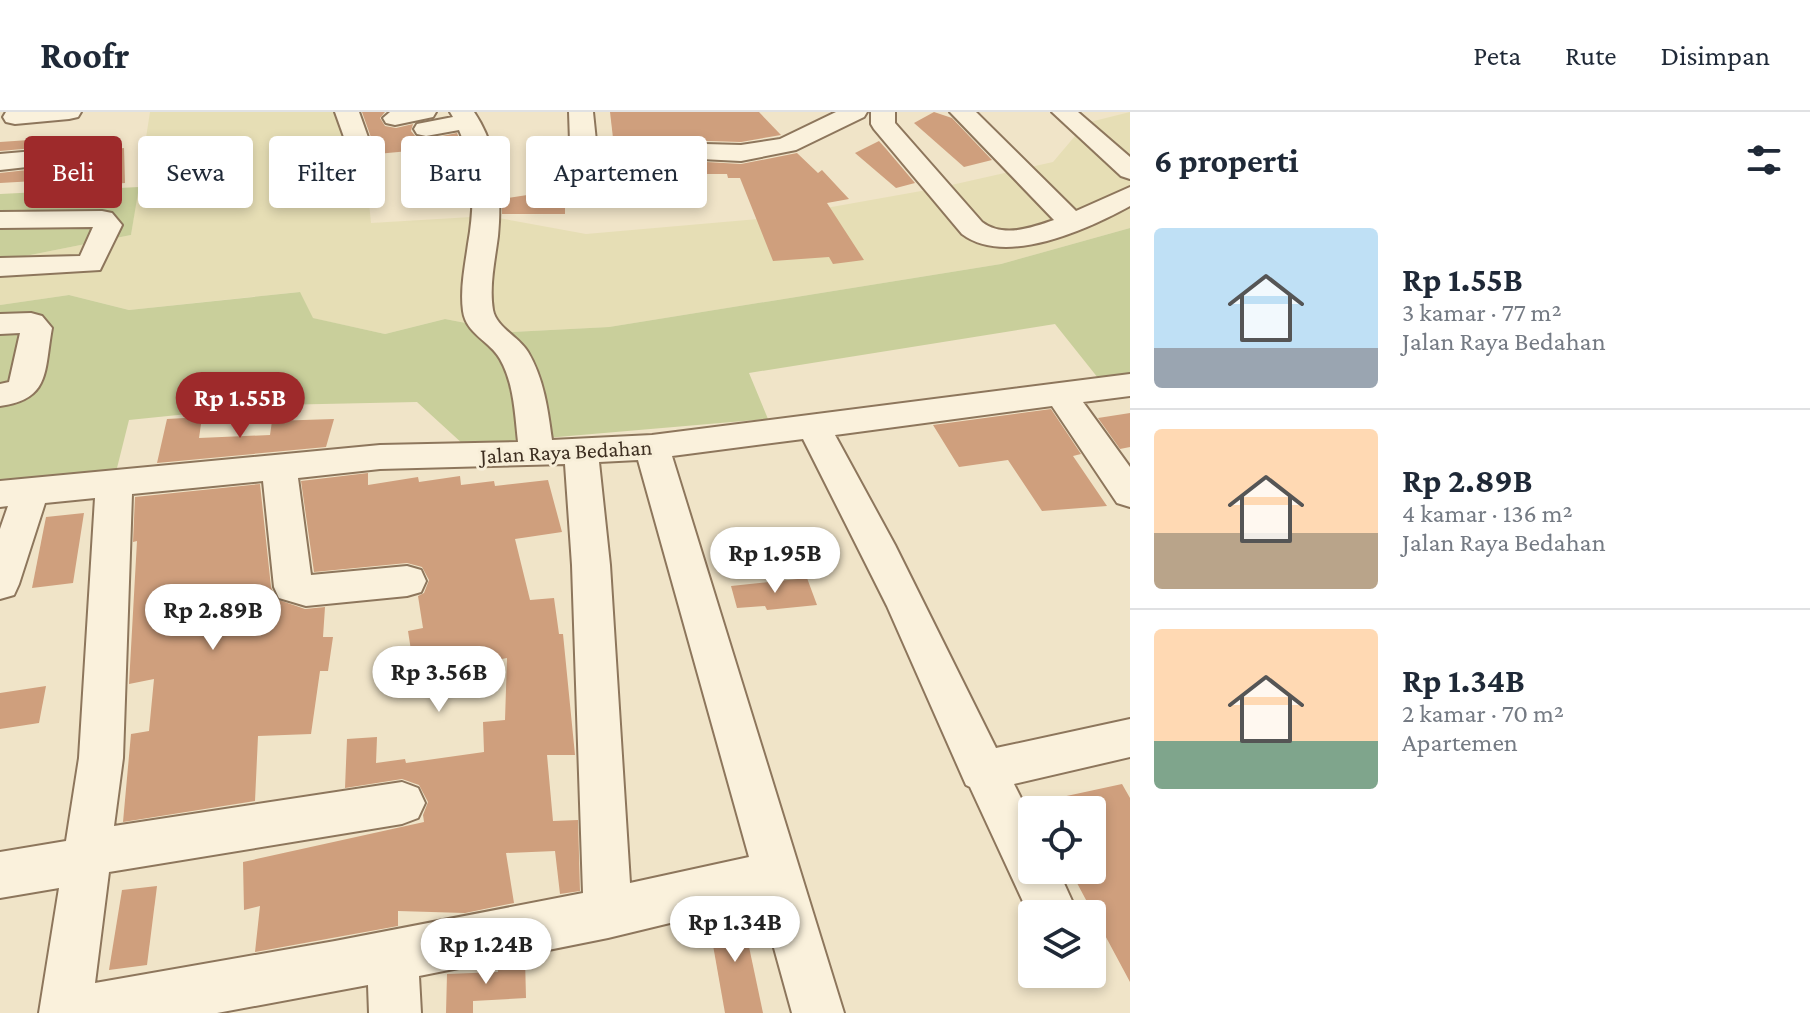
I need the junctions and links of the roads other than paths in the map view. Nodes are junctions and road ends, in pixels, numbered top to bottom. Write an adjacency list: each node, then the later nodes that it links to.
1 (69, 112): 7 (street)
2 (347, 112): 12 (street)
3 (581, 112): 4 (street)
4 (855, 112)
5 (962, 112): 19 (street)
6 (1064, 112): 16 (street)
7 (15, 117)
8 (465, 117): 11 (street); 28 (street)
9 (395, 118): 11 (street)
10 (883, 118): 13 (street); 19 (street)
11 (425, 121)
12 (355, 136)
13 (818, 152)
14 (24, 160): 15 (street)
15 (0, 162)
16 (1130, 171)
17 (1130, 195): 19 (street)
18 (0, 220): 20 (street)
19 (1073, 223)
20 (0, 267)
21 (0, 324): 23 (street)
22 (1130, 385): 24 (street, Jalan Raya Bedahan)
23 (0, 395)
24 (1061, 395): 25 (street, Jalan Raya Bedahan); 32 (street)
25 (812, 425): 26 (street, Jalan Raya Bedahan); 36 (street)
26 (652, 447): 27 (street, Jalan Raya Bedahan); 39 (street)
27 (581, 450): 28 (street, Jalan Raya Bedahan); 42 (street)
28 (537, 453): 29 (street, Jalan Raya Bedahan)
29 (279, 469): 30 (street, Jalan Raya Bedahan); 33 (street)
30 (114, 485): 31 (street, Jalan Raya Bedahan); 38 (street)
31 (16, 493): 34 (street)
32 (1130, 494)
33 (407, 581)
34 (0, 584)
35 (1130, 738): 36 (street)
36 (982, 771): 41 (street)
37 (402, 803): 38 (street)
38 (85, 857): 40 (street); 44 (street)
39 (776, 874): 42 (street); 46 (street)
40 (0, 875)
41 (1047, 900)
42 (608, 914): 43 (street)
43 (393, 958): 44 (street); 45 (street)
44 (67, 1013)
45 (395, 1013)
46 (818, 1013)

